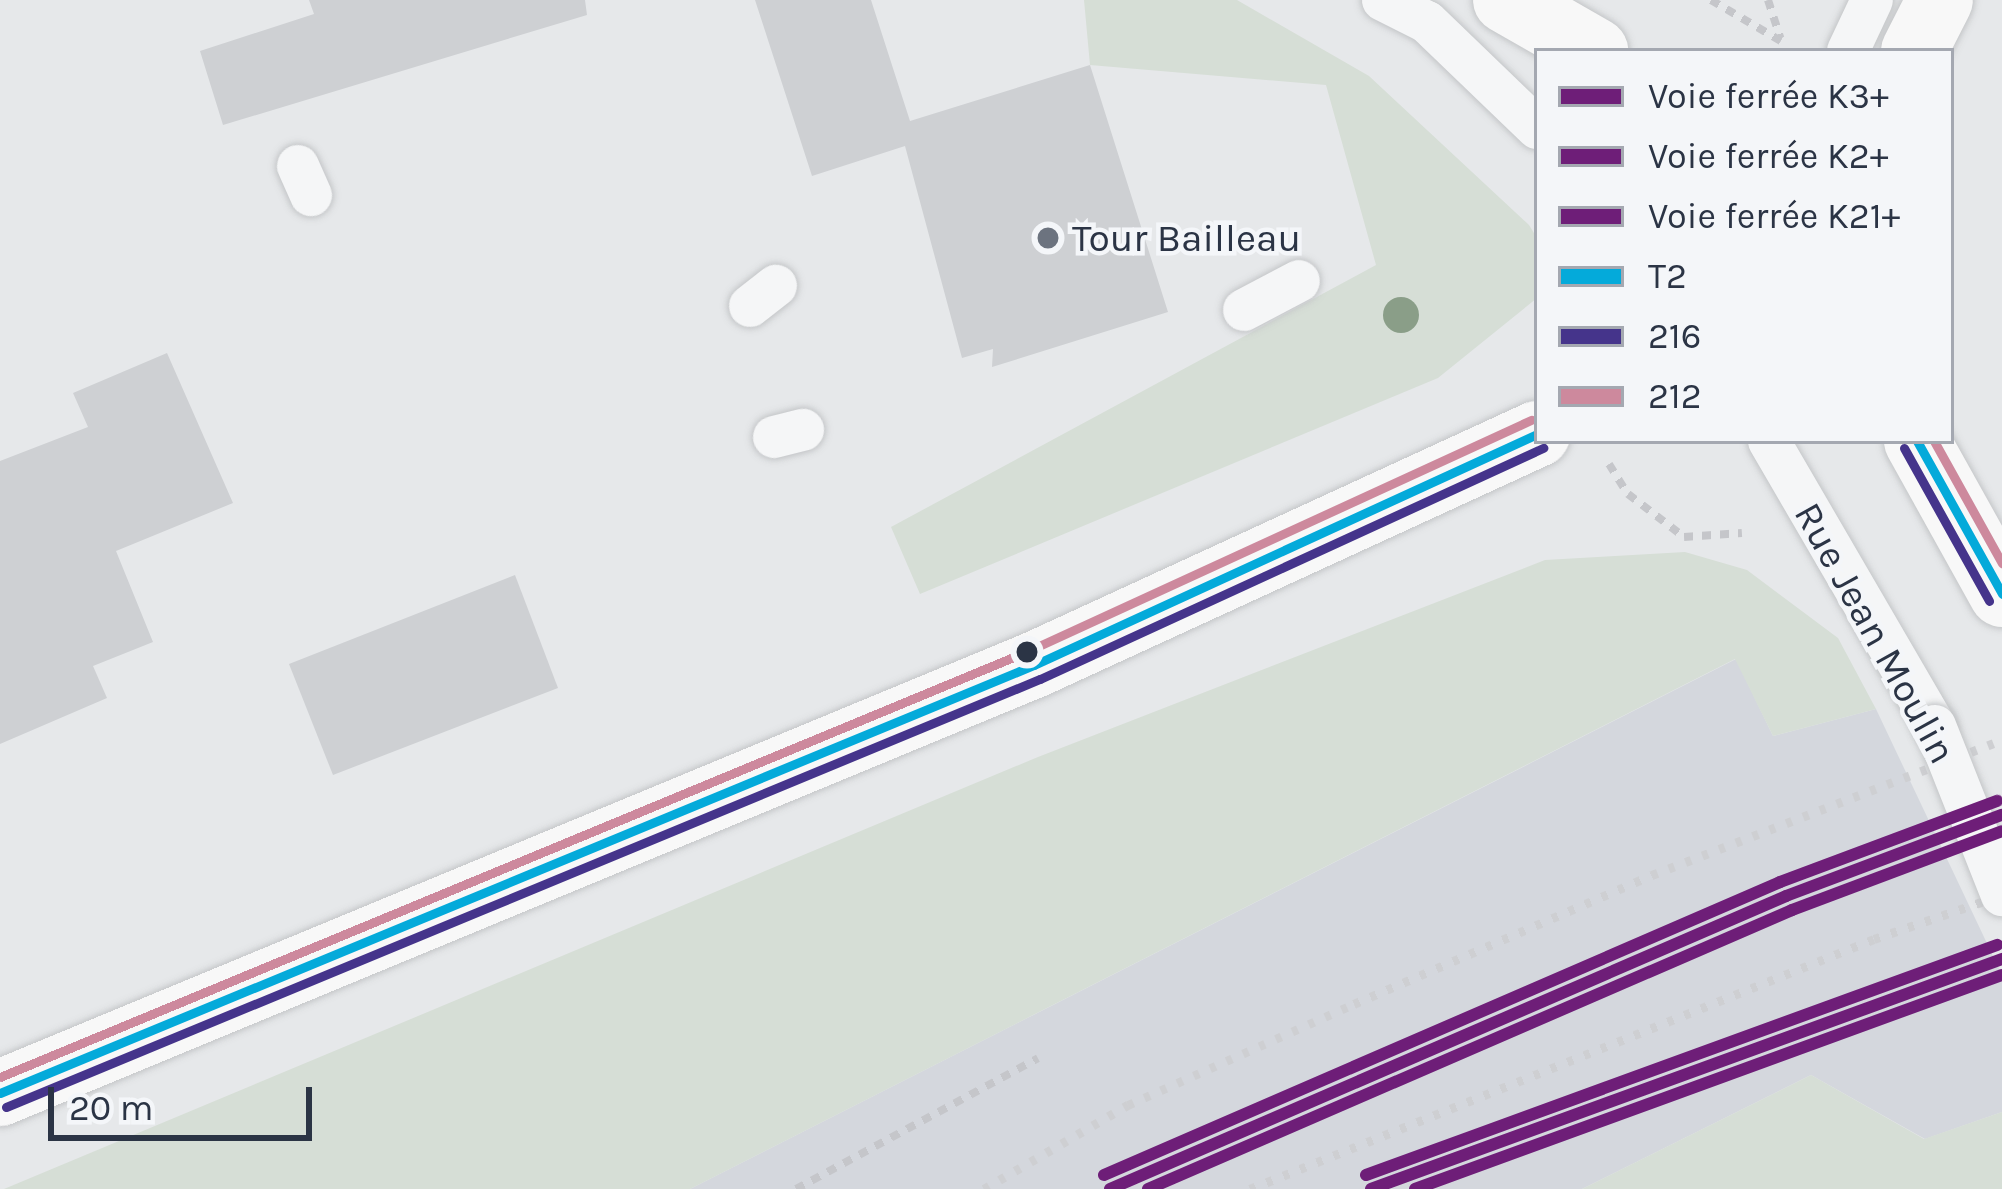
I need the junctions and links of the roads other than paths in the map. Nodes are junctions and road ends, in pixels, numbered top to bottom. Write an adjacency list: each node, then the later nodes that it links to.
1 (1383, 0): 8 (lane)
2 (1506, 0): 5 (main road)
3 (1872, 0): 6 (lane)
4 (1940, 0): 7 (main road)
5 (1590, 48)
6 (1849, 48)
7 (1916, 48)
8 (1534, 125)
9 (1299, 281): 10 (lane)
10 (1244, 310)
11 (1534, 435): 16 (main road)
12 (1771, 444): 15 (lane, Rue Jean Moulin, bridge)
13 (1919, 444): 14 (main road)
14 (2002, 594)
15 (2002, 895)
16 (0, 1093)

